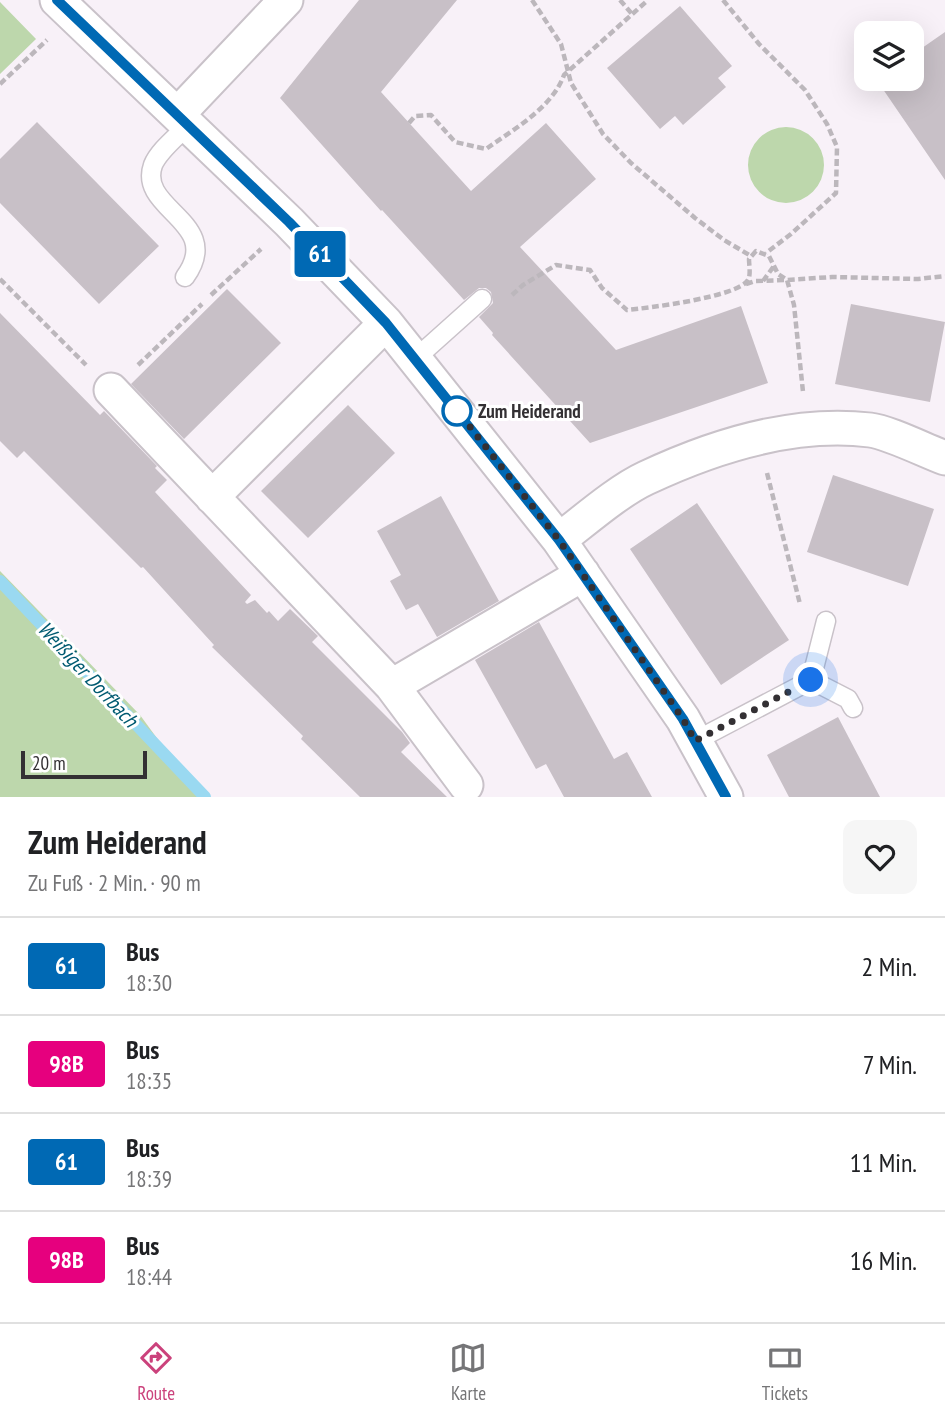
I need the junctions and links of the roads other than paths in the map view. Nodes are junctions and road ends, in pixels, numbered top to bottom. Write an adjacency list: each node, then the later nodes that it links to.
1 (286, 0): 3 (street)
2 (64, 7): 3 (street)
3 (183, 119): 4 (lane); 6 (street)
4 (185, 277)
5 (482, 299): 7 (lane)
6 (386, 323): 7 (street); 10 (street)
7 (415, 359): 11 (street)
8 (111, 390): 10 (street)
9 (945, 458): 11 (street)
10 (212, 496): 15 (street)
11 (559, 540): 12 (street)
12 (583, 574): 15 (street); 17 (street)
13 (826, 621): 14 (lane)
14 (811, 680): 16 (lane); 17 (lane)
15 (392, 687): 18 (street)
16 (853, 708)
17 (695, 741): 19 (street)
18 (466, 785)
19 (726, 797)

